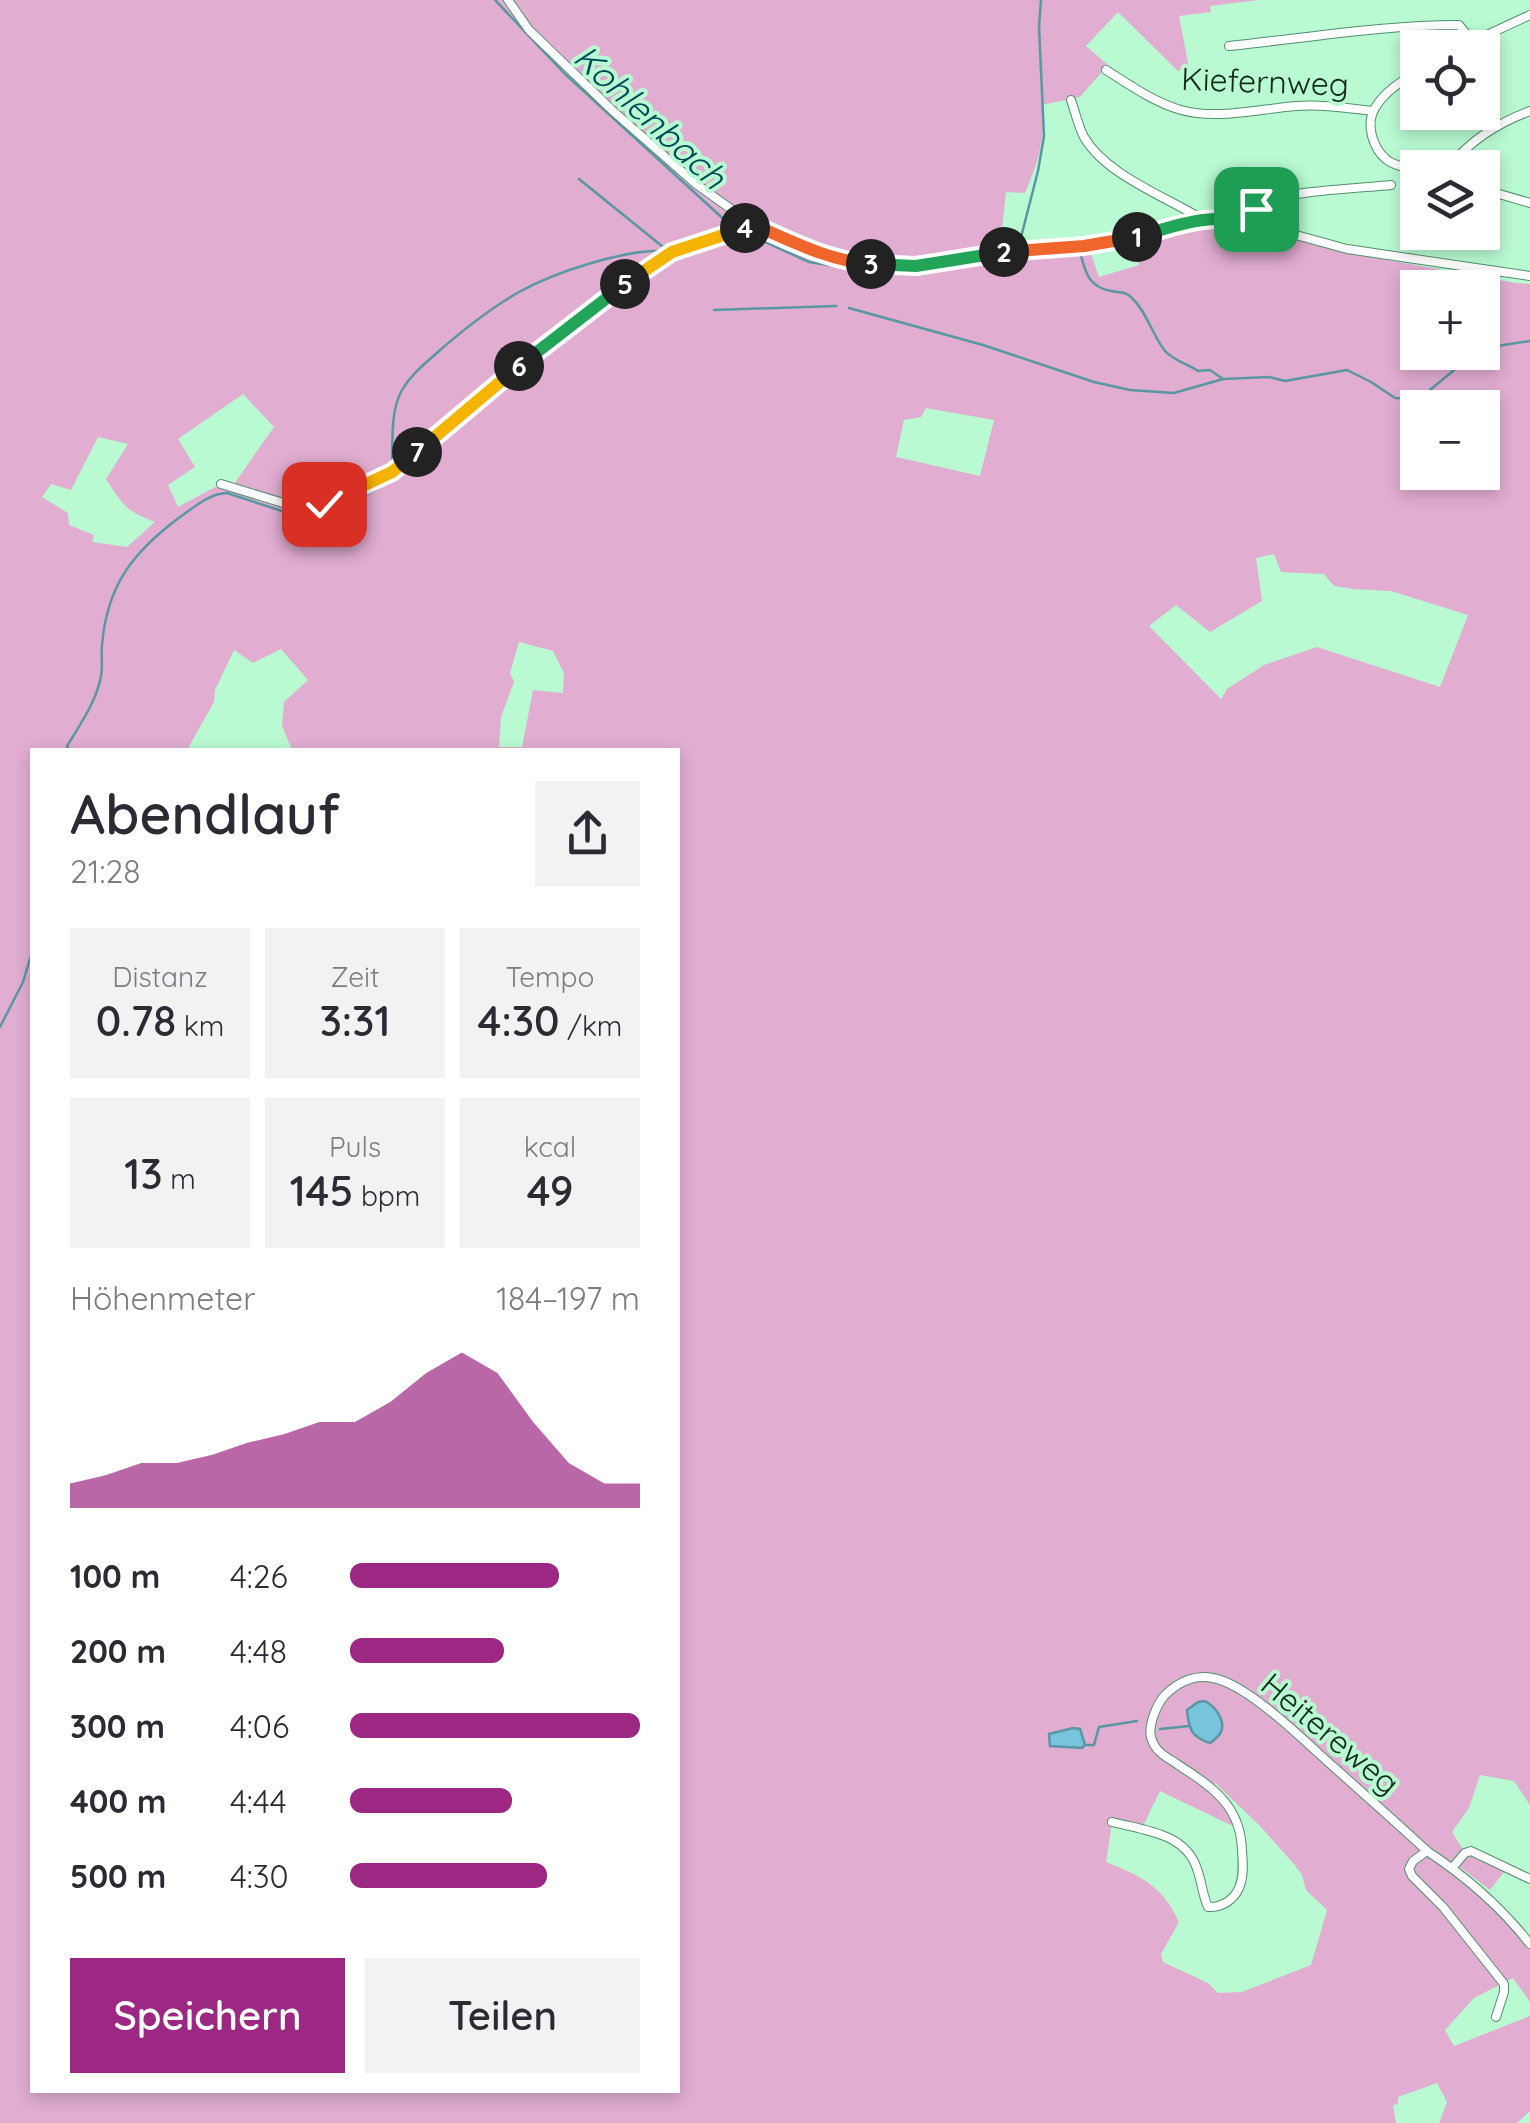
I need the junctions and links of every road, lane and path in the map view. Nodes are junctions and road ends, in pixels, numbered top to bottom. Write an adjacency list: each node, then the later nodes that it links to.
1 (508, 0): 20 (street)
2 (1530, 15): 4 (street)
3 (1463, 30): 5 (street)
4 (1497, 30)
5 (1230, 46)
6 (1106, 70): 9 (street, Kiefernweg)
7 (1400, 84): 9 (street)
8 (1071, 100): 17 (street)
9 (1373, 111): 12 (street)
10 (1530, 111): 11 (street)
11 (1465, 150)
12 (1400, 166)
13 (1240, 183): 18 (street)
14 (1391, 186): 19 (street)
15 (1500, 195): 16 (street)
16 (1530, 204)
17 (1200, 218): 18 (street); 20 (street)
18 (1241, 220): 19 (street)
19 (1254, 223): 21 (street)
20 (752, 224): 22 (street)
21 (1530, 276)
22 (222, 484)
23 (1112, 1822): 24 (street, Heitereweg)
24 (1427, 1851): 25 (street, Heitereweg); 28 (street)
25 (1452, 1868): 26 (street); 27 (street, Heitereweg)
26 (1530, 1879)
27 (1530, 1944)
28 (1496, 2017)

